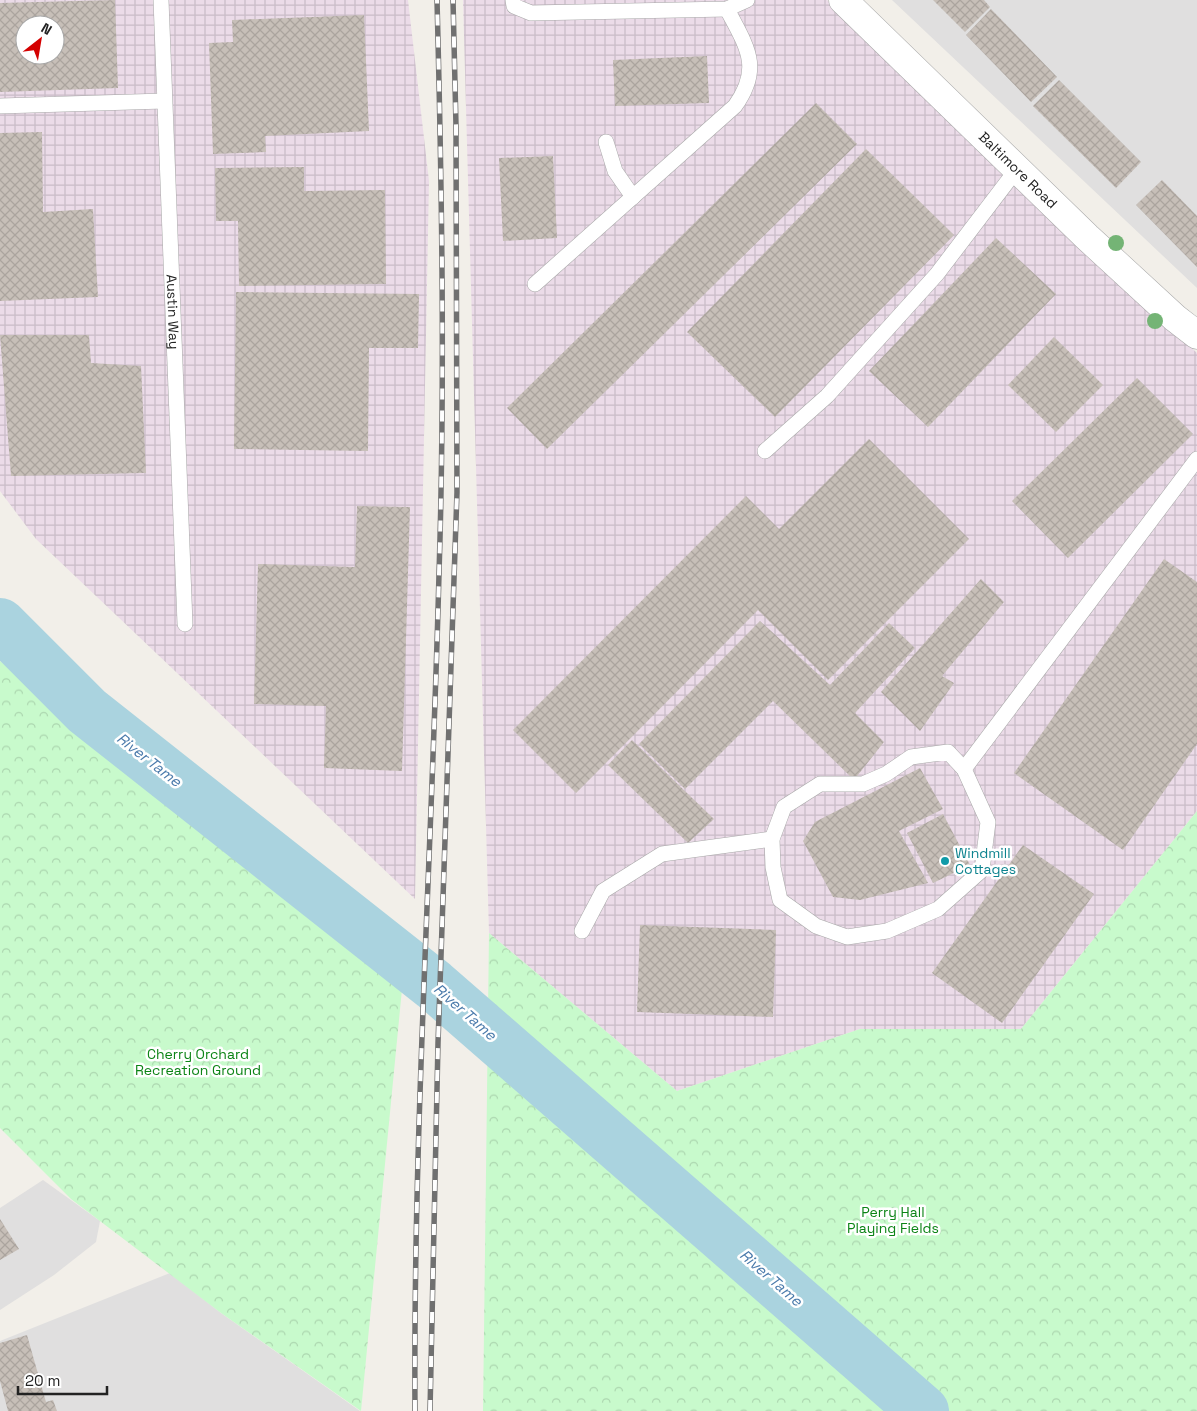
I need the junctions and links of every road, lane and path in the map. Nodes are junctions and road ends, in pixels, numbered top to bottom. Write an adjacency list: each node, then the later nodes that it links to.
1 (161, 0): 6 (lane, Austin Way)
2 (513, 0): 5 (lane)
3 (747, 0): 5 (lane)
4 (843, 0): 9 (street, Baltimore Road)
5 (727, 8): 10 (lane)
6 (164, 101): 7 (lane); 15 (lane, Austin Way)
7 (0, 106)
8 (606, 142): 10 (lane)
9 (1017, 169): 12 (street, Baltimore Road); 13 (lane)
10 (633, 197): 11 (lane)
11 (534, 284)
12 (1197, 335)
13 (765, 451)
14 (1197, 460): 16 (lane)
15 (185, 624)
16 (964, 769): 17 (lane); 17 (lane)
17 (772, 839): 18 (lane)
18 (582, 931)

